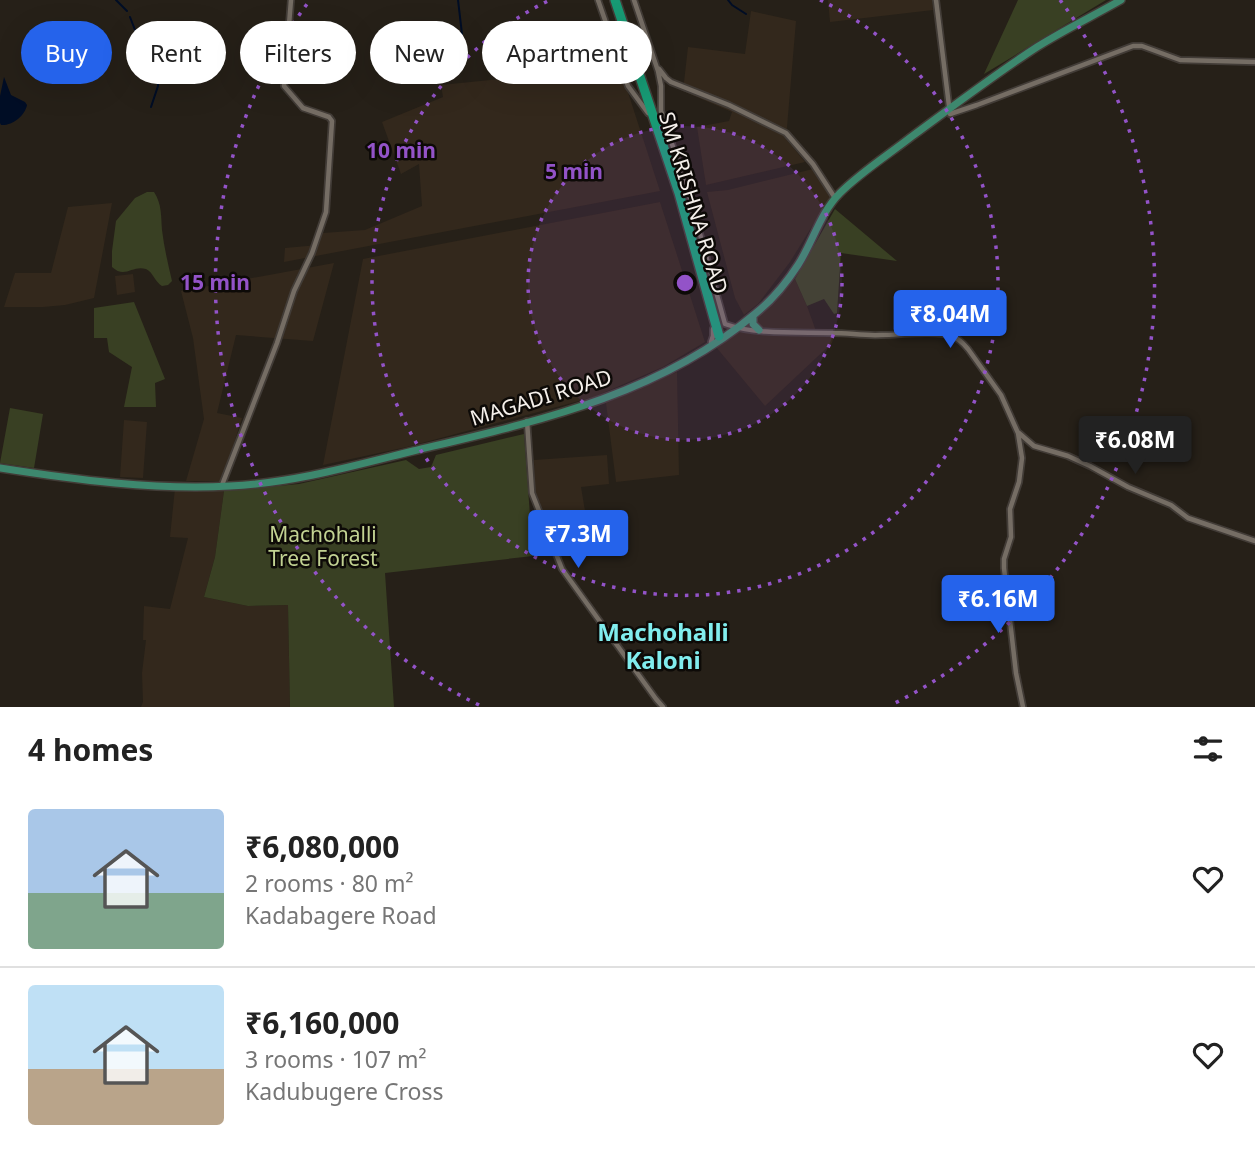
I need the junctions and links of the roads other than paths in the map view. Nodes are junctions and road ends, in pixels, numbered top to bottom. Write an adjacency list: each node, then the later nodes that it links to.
1 (291, 0): 29 (street)
2 (598, 0): 8 (street, SM KRISHNA ROAD)
3 (617, 0): 9 (highway)
4 (634, 0): 10 (street, SM KRISHNA ROAD)
5 (936, 0): 16 (street)
6 (1115, 0): 16 (main road, MAGADI ROAD)
7 (1121, 0): 16 (main road, MAGADI ROAD)
8 (607, 21)
9 (624, 21)
10 (641, 21)
11 (652, 54): 13 (street, SM KRISHNA ROAD)
12 (1255, 62): 16 (street)
13 (655, 63): 17 (street, SM KRISHNA ROAD); 18 (street)
14 (627, 84): 17 (street, SM KRISHNA ROAD)
15 (643, 84): 17 (highway, SM KRISHNA ROAD)
16 (949, 108): 18 (main road, MAGADI ROAD)
17 (681, 189): 19 (highway, SM KRISHNA ROAD)
18 (835, 198): 20 (main road, MAGADI ROAD); 21 (main road, MAGADI ROAD)
19 (684, 199): 21 (street, SM KRISHNA ROAD); 23 (highway, SM KRISHNA ROAD)
20 (752, 316): 21 (main road, MAGADI ROAD); 22 (main road)
21 (735, 327): 22 (street); 23 (main road, MAGADI ROAD); 24 (main road, MAGADI ROAD)
22 (759, 330): 25 (street)
23 (718, 337): 24 (main road, MAGADI ROAD)
24 (527, 422): 29 (main road, MAGADI ROAD); 31 (street)
25 (1018, 433): 26 (street); 27 (street)
26 (1020, 446): 27 (street); 32 (street)
27 (1035, 446): 30 (street)
28 (0, 467): 29 (main road, MAGADI ROAD)
29 (222, 485)
30 (1255, 541)
31 (663, 707)
32 (1023, 707)

